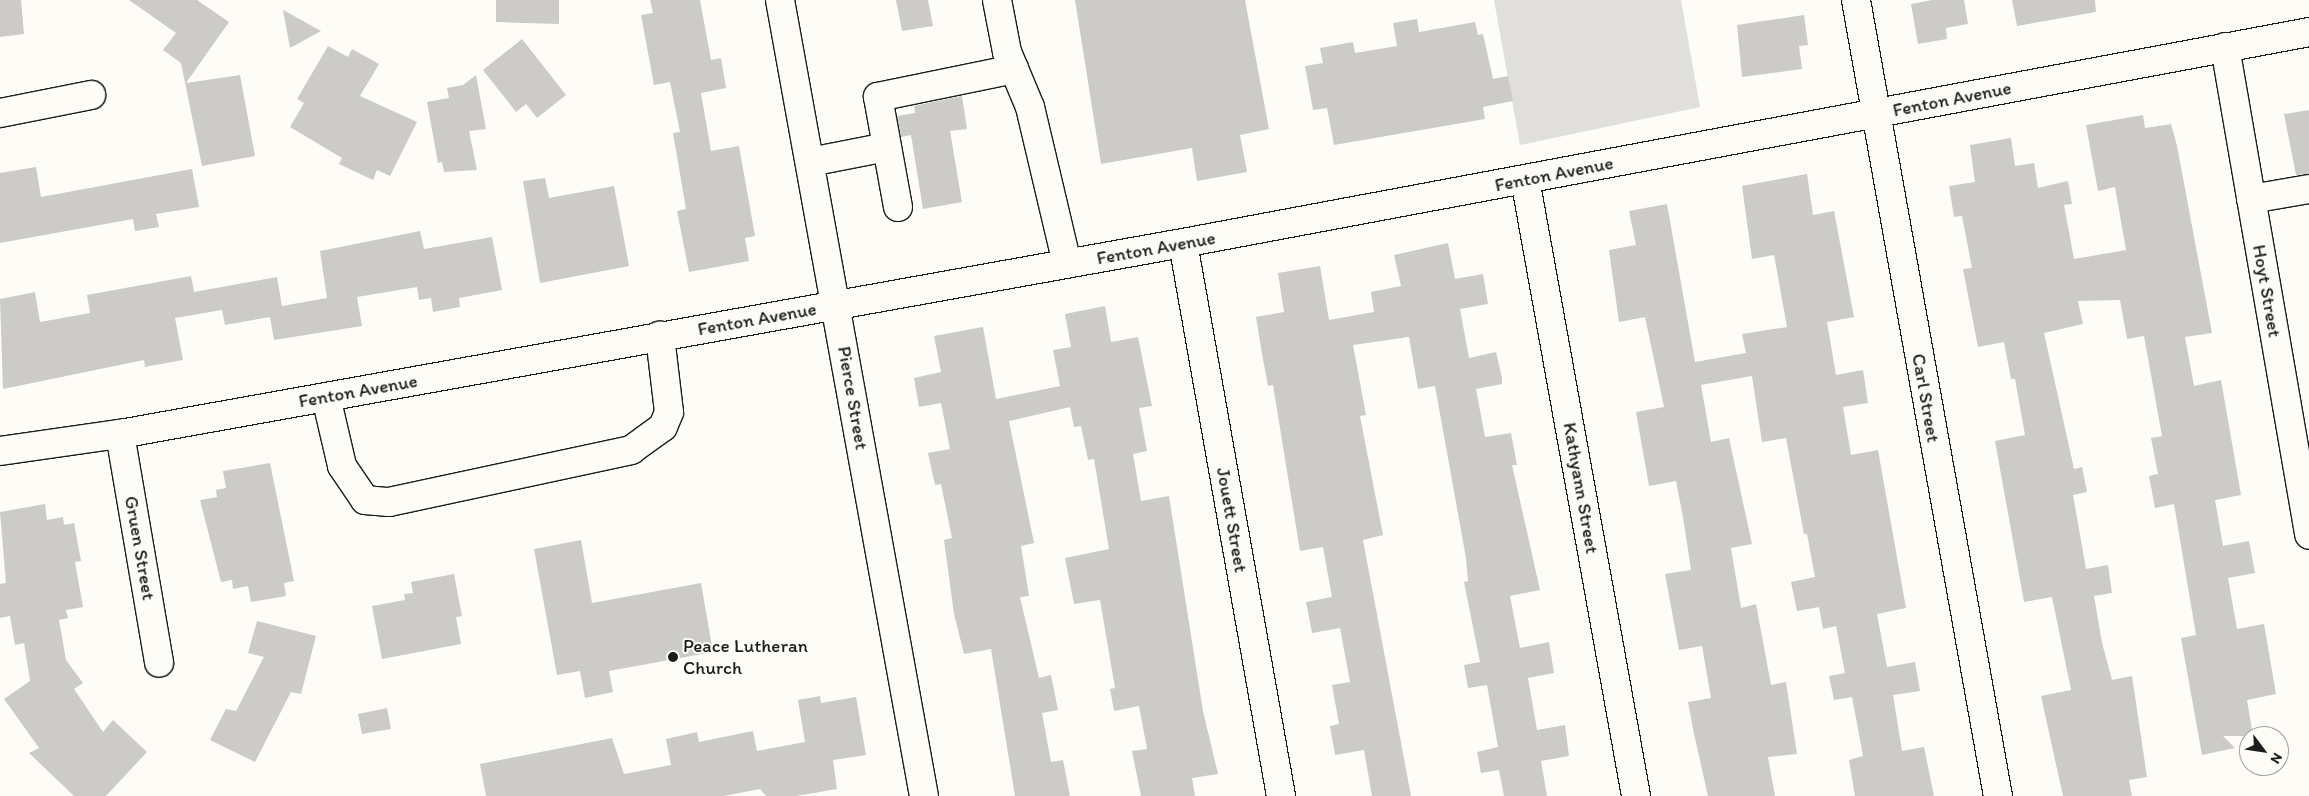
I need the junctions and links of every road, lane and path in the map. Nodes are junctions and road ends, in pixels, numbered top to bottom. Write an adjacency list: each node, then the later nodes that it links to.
1 (780, 0): 11 (street, Pierce Street)
2 (997, 0): 6 (street)
3 (1856, 0): 9 (street, Carl Street)
4 (2309, 32): 5 (street, Fenton Avenue)
5 (2225, 47): 9 (street, Fenton Avenue); 14 (street, Hoyt Street)
6 (1014, 69): 10 (street); 17 (street)
7 (92, 95): 8 (street)
8 (0, 113)
9 (1875, 114): 12 (street, Fenton Avenue); 29 (street, Carl Street)
10 (887, 147): 11 (street); 15 (street)
11 (810, 162): 18 (street, Pierce Street)
12 (1525, 179): 16 (street, Fenton Avenue); 28 (street, Kathyann Street)
13 (2309, 189): 14 (street)
14 (2251, 199): 21 (street, Hoyt Street)
15 (898, 207)
16 (1183, 243): 17 (street, Fenton Avenue); 27 (street, Jouett Street)
17 (1067, 264): 18 (street, Fenton Avenue)
18 (836, 304): 19 (street, Fenton Avenue); 26 (street, Pierce Street)
19 (660, 336): 20 (street, Fenton Avenue); 20 (street)
20 (326, 397): 22 (street, Fenton Avenue)
21 (2300, 428): 24 (street, Hoyt Street)
22 (120, 434): 23 (street, Fenton Avenue); 25 (street, Gruen Street)
23 (0, 451)
24 (2309, 535)
25 (159, 663)
26 (924, 796)
27 (1281, 796)
28 (1636, 796)
29 (1998, 796)

